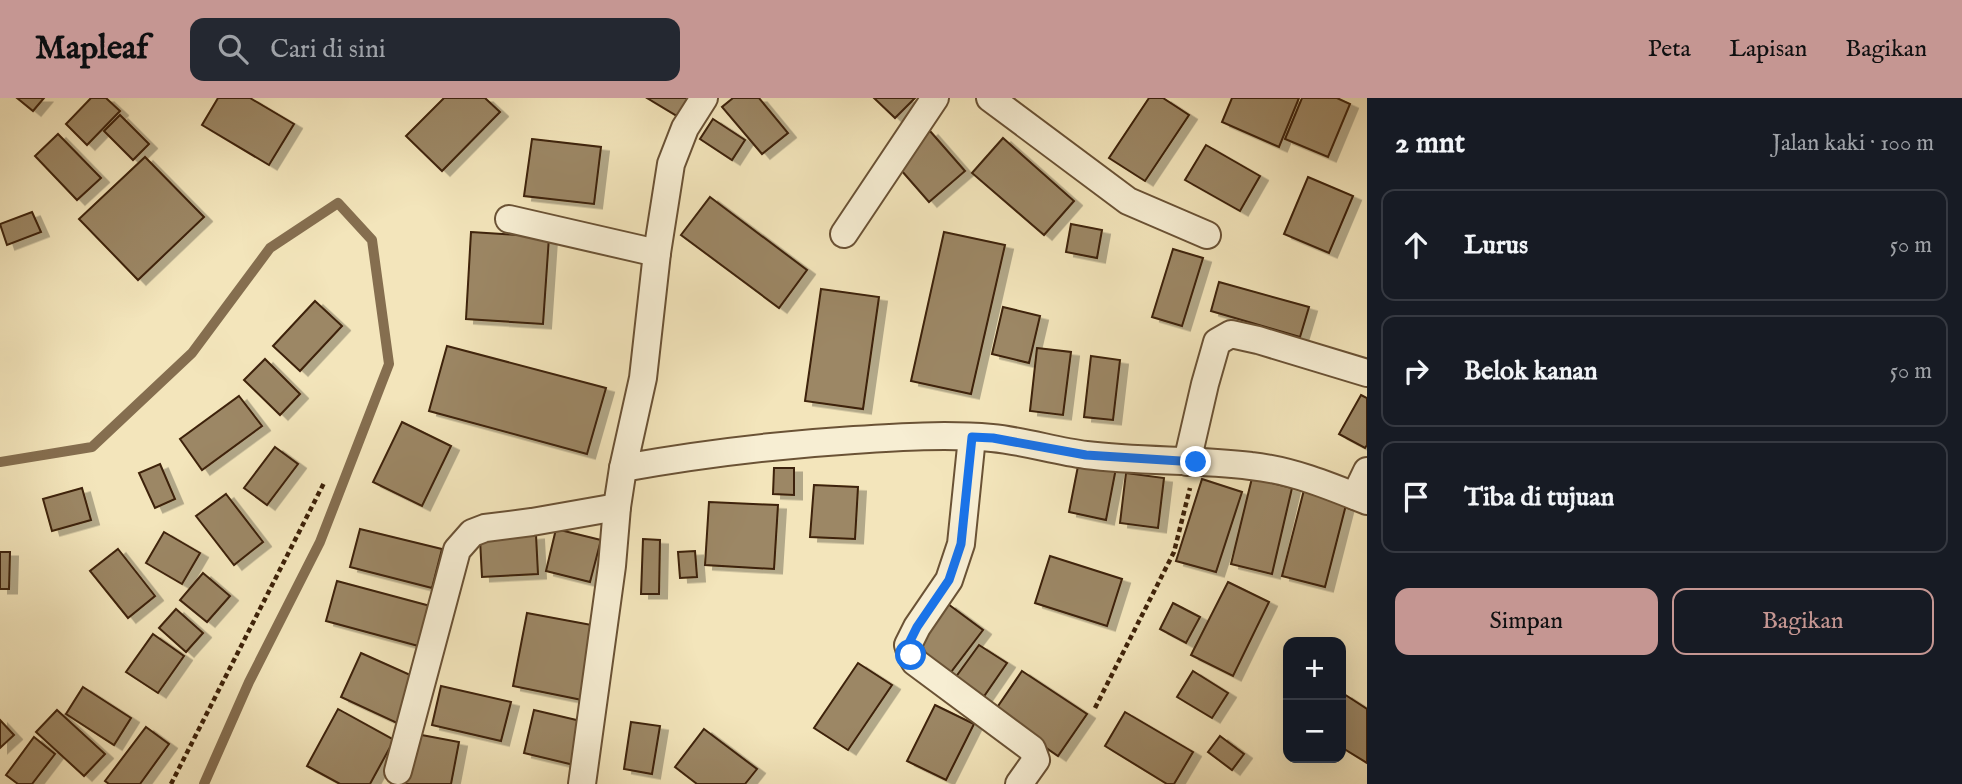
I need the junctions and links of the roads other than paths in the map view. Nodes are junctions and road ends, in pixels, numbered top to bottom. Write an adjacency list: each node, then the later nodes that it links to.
1 (704, 98): 7 (street)
2 (935, 98): 5 (street)
3 (990, 98): 6 (street)
4 (509, 219): 7 (street)
5 (844, 234)
6 (1208, 235)
7 (656, 253): 11 (street)
8 (1367, 373): 10 (street)
9 (972, 437): 10 (street); 11 (street); 17 (street)
10 (1192, 462): 13 (street)
11 (623, 468): 14 (street)
12 (1367, 471): 13 (street)
13 (1361, 499)
14 (617, 507): 15 (street); 16 (street)
15 (398, 771)
16 (582, 784)
17 (1019, 784)

